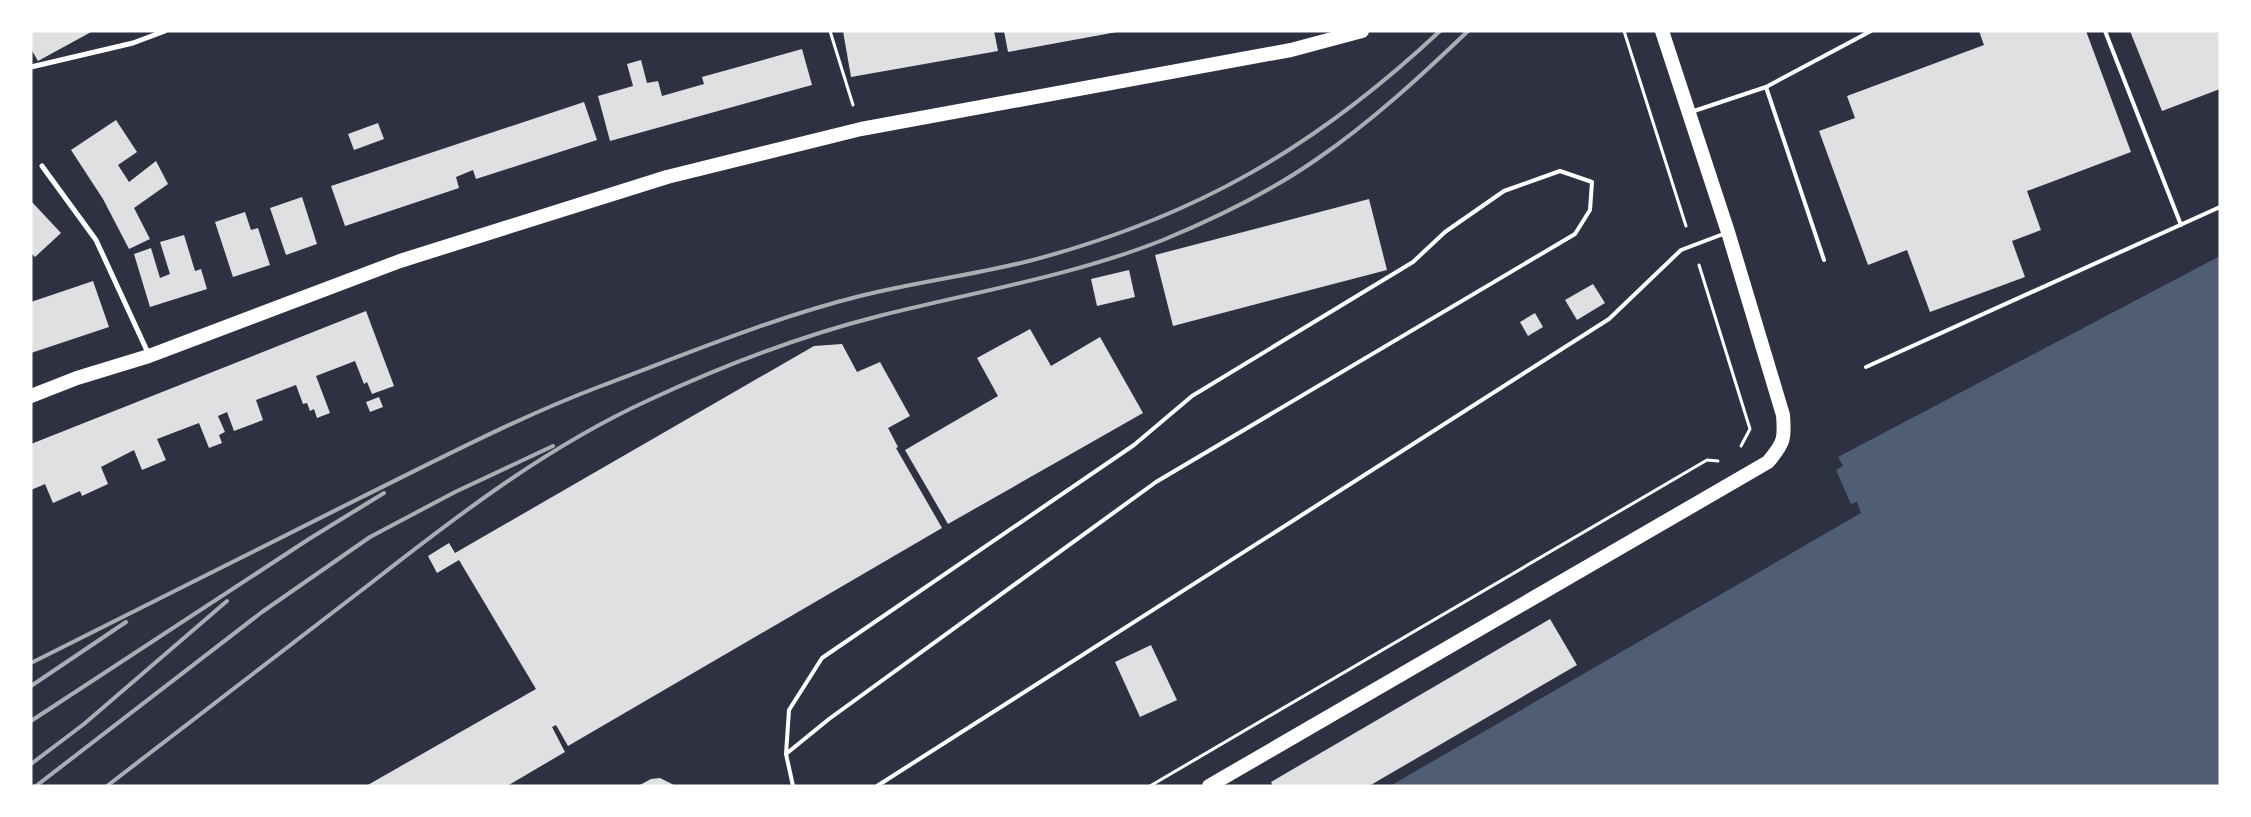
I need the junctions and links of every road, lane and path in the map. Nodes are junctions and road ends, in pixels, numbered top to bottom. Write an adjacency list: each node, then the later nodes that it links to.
1 (165, 31): 8 (street)
2 (830, 31): 11 (path)
3 (1362, 31): 11 (highway)
4 (1624, 31): 14 (path)
5 (1662, 31): 10 (highway)
6 (1871, 31): 9 (lane)
7 (2105, 31): 15 (lane)
8 (31, 67)
9 (1766, 87): 10 (lane); 17 (lane)
10 (1689, 113): 16 (highway)
11 (861, 129): 19 (highway)
12 (42, 166): 19 (street)
13 (2220, 207): 15 (lane)
14 (1684, 218)
15 (2181, 225): 20 (lane)
16 (1728, 232): 26 (lane); 28 (highway)
17 (1824, 260)
18 (1706, 287): 22 (path)
19 (149, 356): 21 (highway)
20 (1866, 368)
21 (31, 396)
22 (1734, 450)
23 (1726, 456): 27 (path)
24 (786, 754): 24 (lane); 25 (lane)
25 (793, 786)
26 (877, 786)
27 (1150, 786)
28 (1209, 786)

